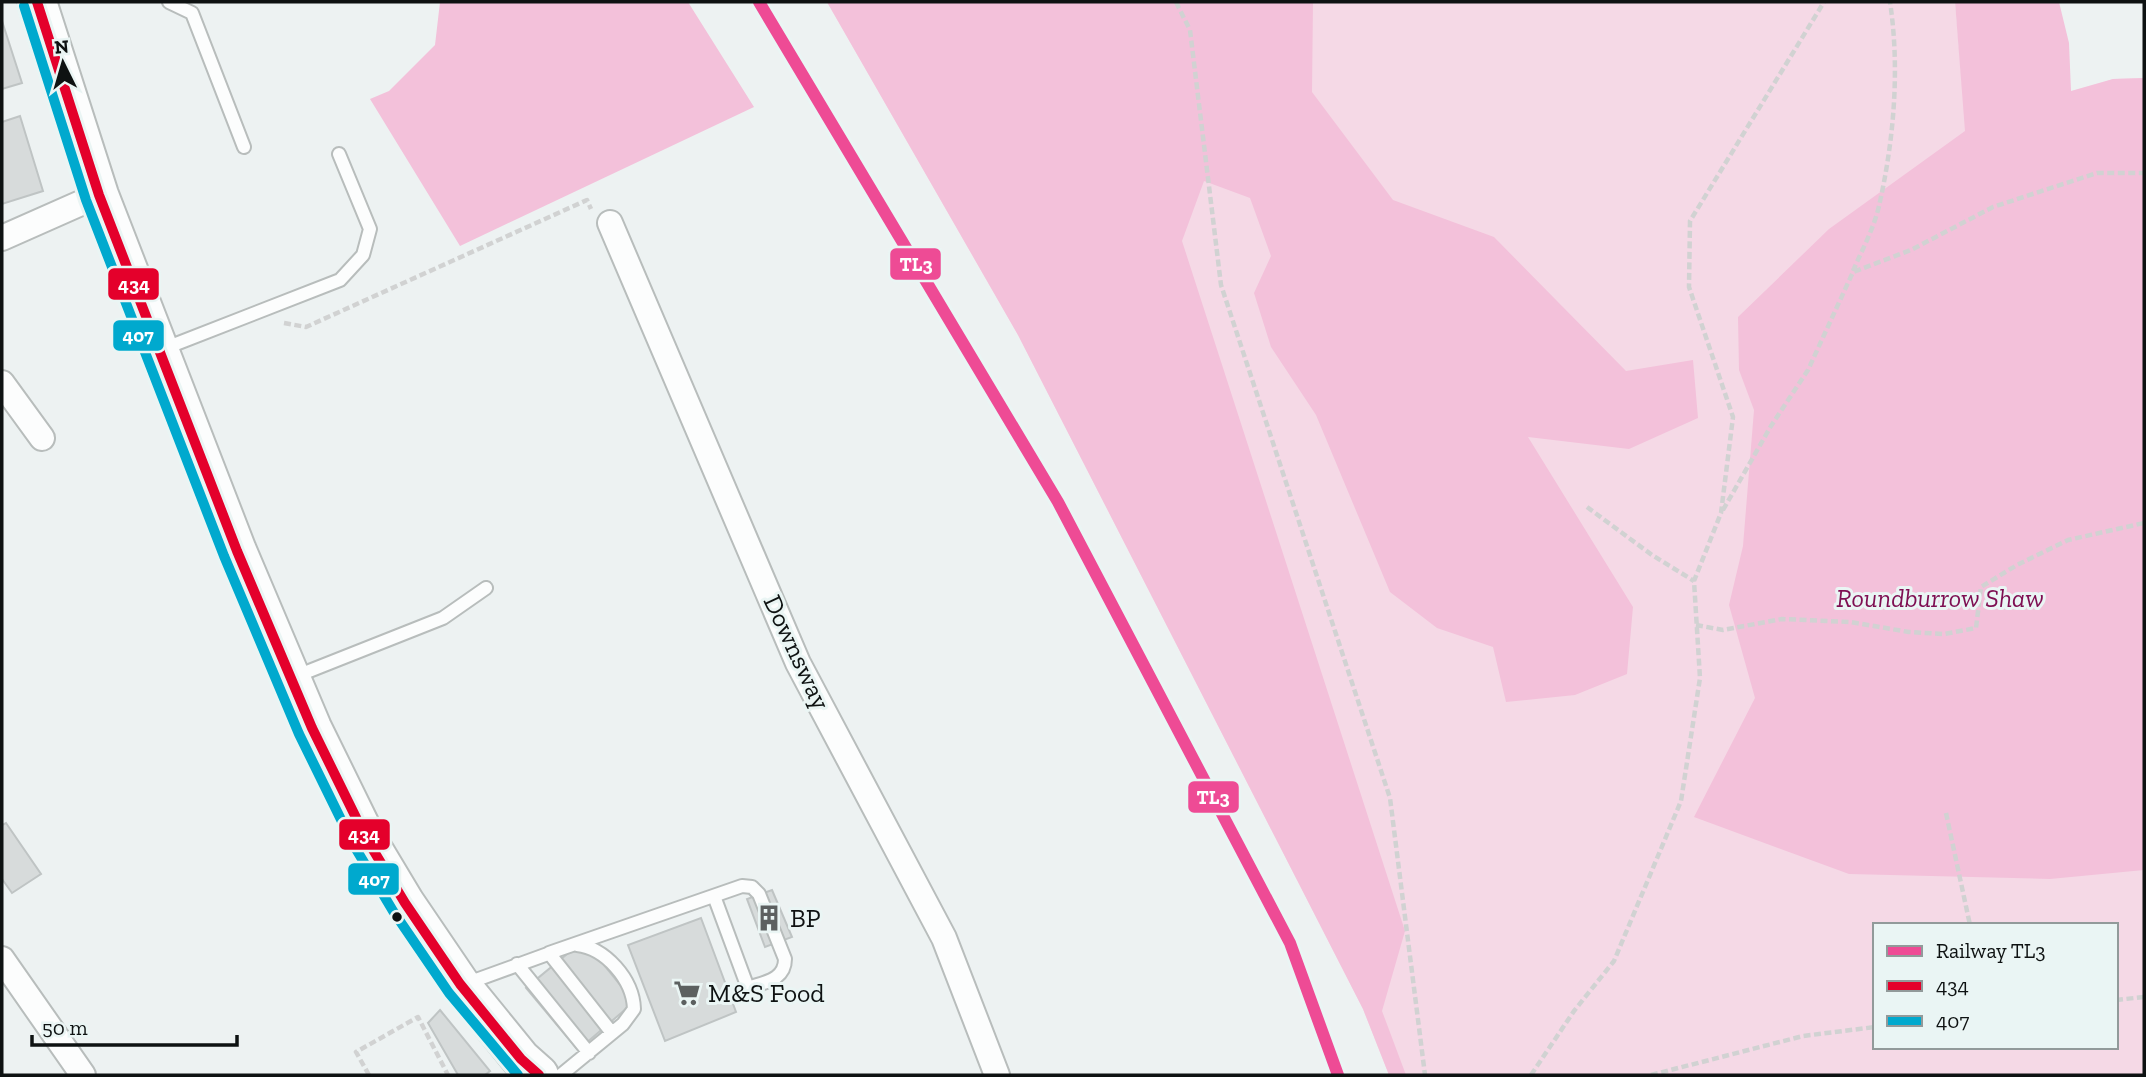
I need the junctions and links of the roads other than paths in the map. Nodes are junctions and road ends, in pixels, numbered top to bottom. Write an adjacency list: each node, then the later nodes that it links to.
1 (37, 2): 5 (highway)
2 (169, 2): 3 (lane)
3 (244, 148)
4 (339, 154): 8 (lane)
5 (99, 195): 7 (street); 8 (highway)
6 (610, 223): 23 (street, Downsway)
7 (2, 238)
8 (159, 350): 12 (highway)
9 (2, 383): 10 (street)
10 (42, 438)
11 (486, 588): 12 (lane)
12 (290, 678): 17 (highway)
13 (715, 896): 13 (lane); 14 (lane)
14 (549, 953): 16 (lane); 18 (lane); 18 (lane)
15 (2, 959): 20 (street)
16 (517, 964): 17 (lane); 19 (lane)
17 (461, 986): 21 (highway)
18 (612, 1033): 19 (lane)
19 (589, 1053): 22 (lane)
20 (83, 1075)
21 (539, 1075)
22 (561, 1075)
23 (997, 1075)

